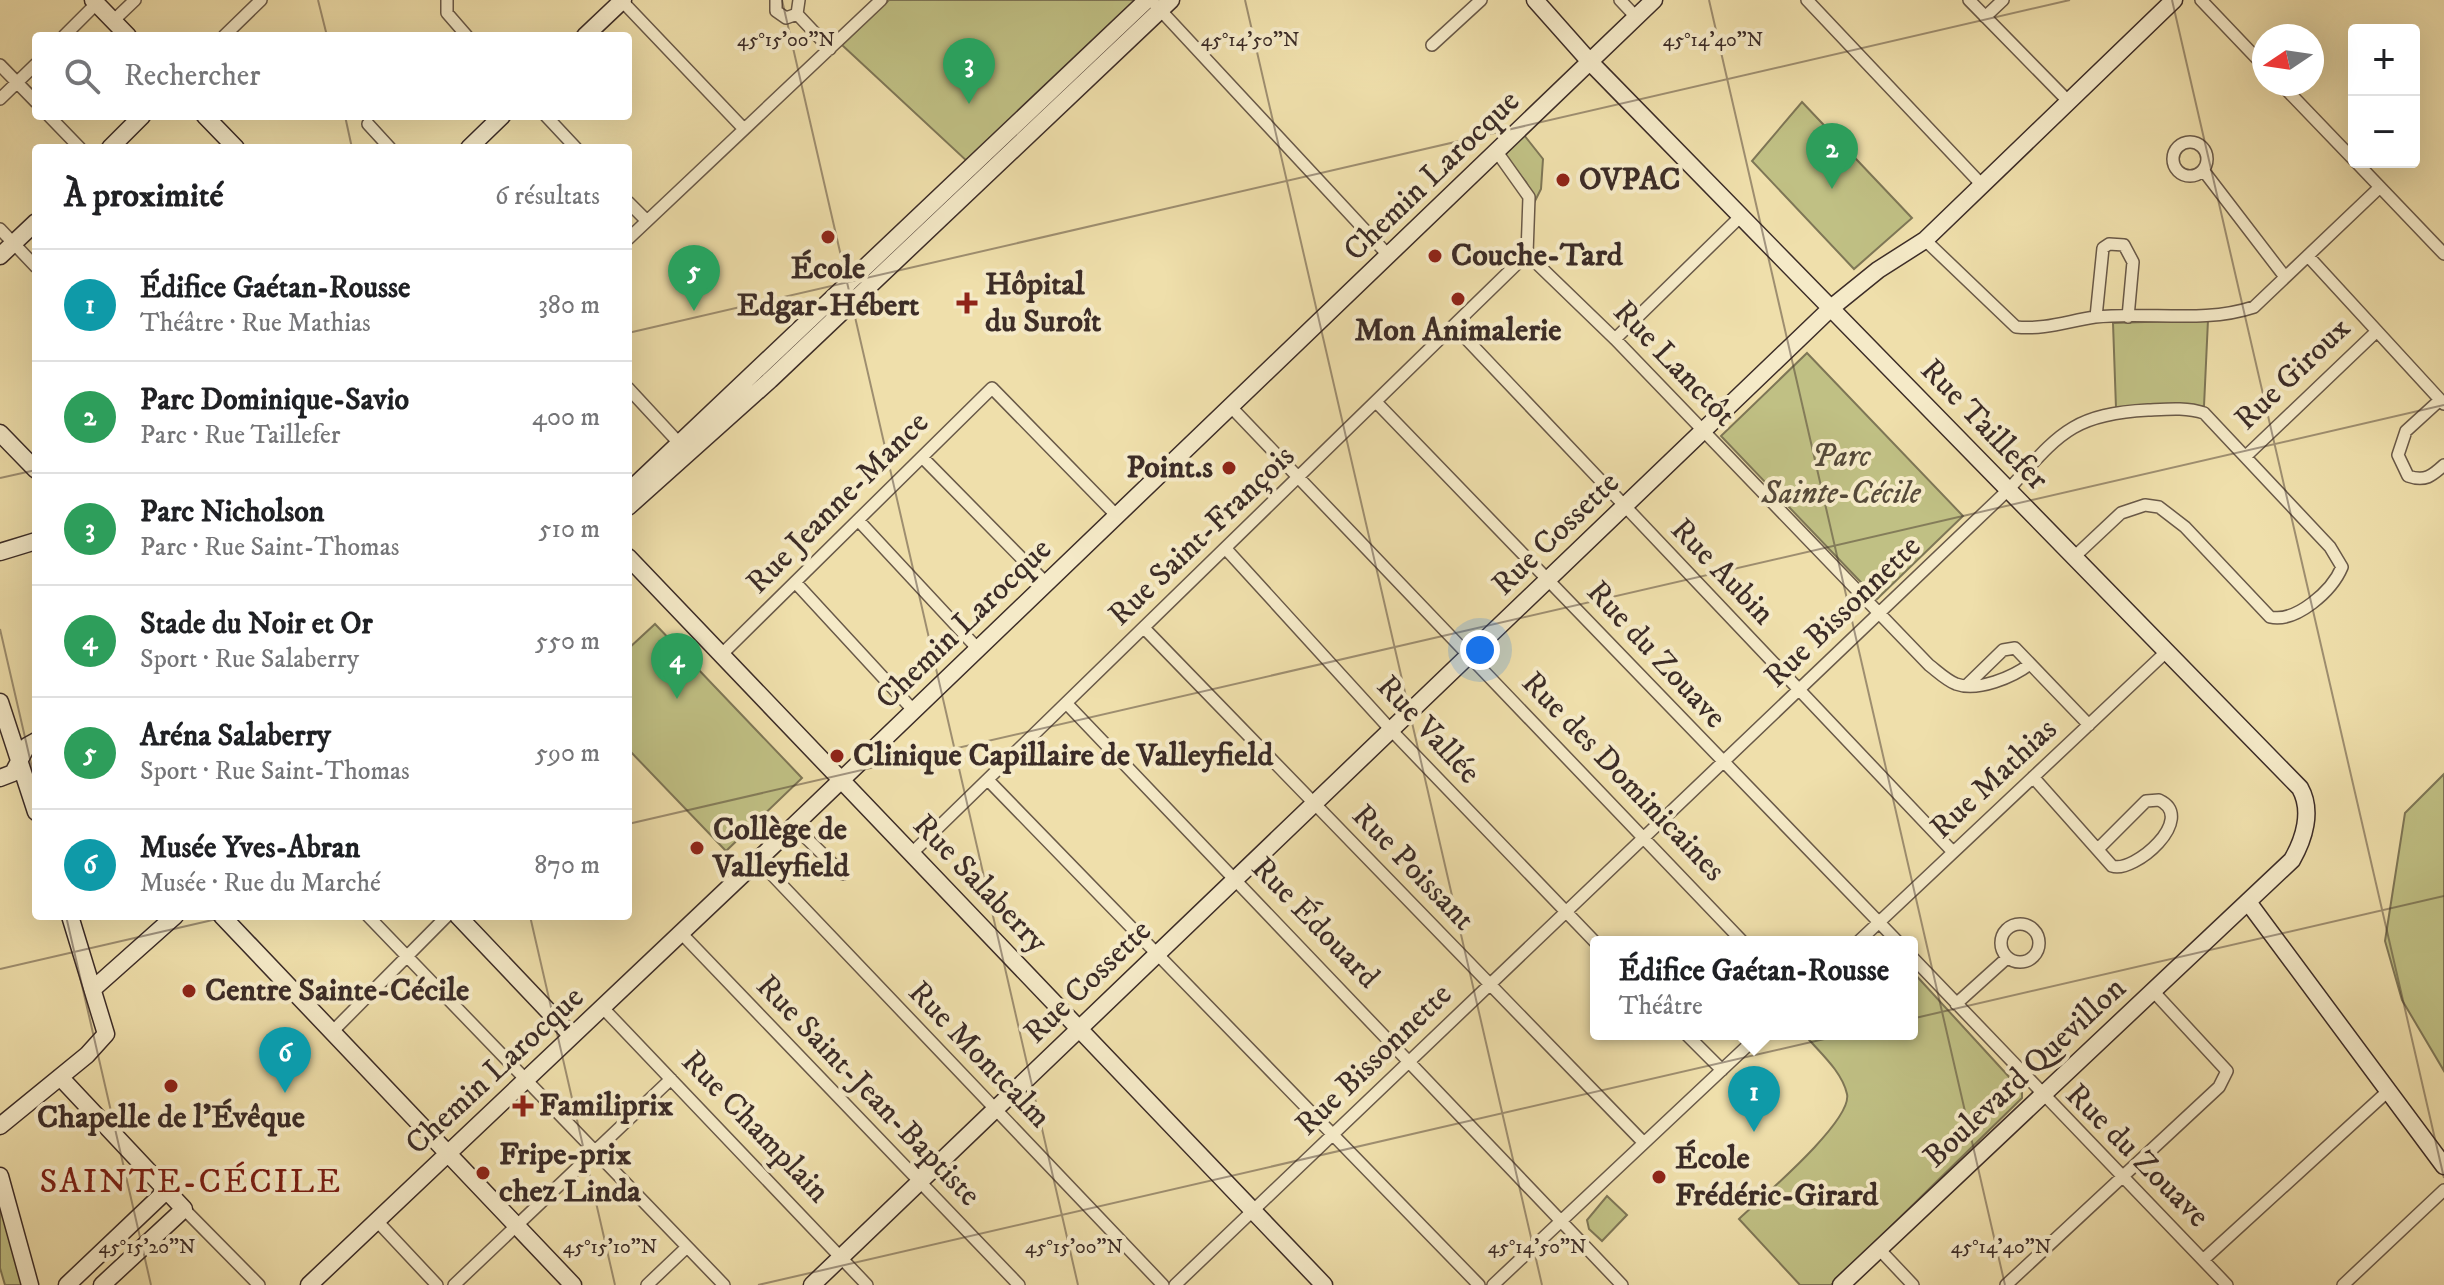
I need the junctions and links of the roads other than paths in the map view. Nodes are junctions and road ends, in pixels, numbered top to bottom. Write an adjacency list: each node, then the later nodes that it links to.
1 (135, 0): 22 (street)
2 (261, 0): 25 (street)
3 (447, 0): 26 (street)
4 (622, 0): 27 (street); 45 (street)
5 (776, 0): 19 (street)
6 (799, 0): 19 (street)
7 (881, 0): 29 (street)
8 (1481, 0): 28 (street)
9 (1535, 0): 31 (street, Rue Taillefer)
10 (1620, 0): 20 (street)
11 (1654, 0): 20 (street, Chemin Larocque)
12 (1807, 0): 57 (street)
13 (1969, 0): 21 (street)
14 (2003, 0): 21 (street)
15 (2174, 0): 38 (street, Rue Cossette)
16 (2201, 0): 30 (street)
17 (94, 2): 22 (street); 23 (street)
18 (1157, 3): 56 (street); 70 (street)
19 (797, 14): 29 (street)
20 (1636, 17): 31 (street, Chemin Larocque)
21 (1985, 17): 38 (street)
22 (113, 21): 24 (street)
23 (68, 32)
24 (124, 32)
25 (228, 32)
26 (464, 32)
27 (589, 32)
28 (1432, 45)
29 (830, 49): 45 (street)
30 (2252, 53)
31 (1591, 63): 52 (street, Chemin Larocque); 60 (street, Rue Taillefer)
32 (0, 65): 34 (street)
33 (32, 68): 34 (street)
34 (17, 83): 36 (street); 37 (street)
35 (2293, 96): 53 (street)
36 (32, 98)
37 (0, 99)
38 (2069, 102): 57 (street, Rue Cossette)
39 (53, 120): 46 (street)
40 (138, 120): 47 (street)
41 (209, 120): 48 (street)
42 (498, 120): 50 (street)
43 (550, 120): 51 (street)
44 (368, 124): 49 (street)
45 (744, 129): 61 (street)
46 (76, 144)
47 (114, 144)
48 (232, 144)
49 (386, 144)
50 (473, 144)
51 (572, 144)
52 (1497, 152): 67 (street); 70 (street, Chemin Larocque)
53 (2348, 154)
54 (2362, 168): 58 (street)
55 (2203, 170): 73 (street)
56 (979, 171): 86 (street); 94 (street)
57 (1982, 185): 65 (street, Rue Cossette)
58 (2380, 187): 68 (street); 71 (street)
59 (632, 206): 61 (street)
60 (1742, 215): 74 (street, Rue Taillefer); 79 (street)
61 (647, 221): 64 (street)
62 (32, 226): 66 (street)
63 (0, 229): 66 (street)
64 (632, 235)
65 (1925, 240): 74 (street, Rue Cossette); 75 (street)
66 (14, 244): 69 (street); 72 (street)
67 (1527, 254): 77 (street, Rue Saint-François); 79 (street, Rue Lanctôt)
68 (2444, 254)
69 (0, 256)
70 (1389, 256): 83 (street, Chemin Larocque)
71 (2308, 256): 73 (street); 78 (street)
72 (32, 263)
73 (2285, 277): 76 (street)
74 (1831, 308): 84 (street, Rue Cossette); 93 (street, Rue Taillefer)
75 (2096, 317): 76 (street); 76 (street)
76 (2128, 317)
77 (1455, 327): 82 (street, Rue Saint-François); 95 (street, Rue Aubin)
78 (2377, 331): 81 (street); 87 (street, Rue Giroux)
79 (1615, 339): 84 (street, Rue Lanctôt)
80 (632, 392): 86 (street)
81 (2442, 402): 89 (street)
82 (1377, 403): 91 (street, Rue Saint-François); 103 (street, Rue du Zouave)
83 (1231, 407): 91 (street, Rue des Dominicaines); 96 (street, Chemin Larocque)
84 (1703, 431): 95 (street, Rue Cossette); 106 (street, Rue Lanctôt)
85 (0, 433): 90 (street)
86 (679, 443): 92 (street)
87 (2246, 456): 93 (street, Rue Bissonnette); 101 (street, Rue Bissonnette)
88 (922, 457): 96 (street, Rue Jeanne-Mance); 97 (street, Rue Jeanne-Mance); 105 (street)
89 (2444, 465)
90 (32, 466)
91 (1297, 480): 99 (street, Rue Saint-François); 111 (street, Rue des Dominicaines)
92 (632, 488)
93 (2008, 490): 101 (street, Rue Taillefer); 106 (street, Rue Bissonnette)
94 (632, 503)
95 (1624, 507): 103 (street, Rue Cossette); 114 (street, Rue Aubin)
96 (1117, 516): 105 (street, Chemin Larocque)
97 (858, 520): 104 (street, Rue Jeanne-Mance); 108 (street)
98 (32, 542): 100 (street)
99 (1226, 549): 107 (street, Rue Saint-François); 119 (street, Rue Vallée)
100 (0, 552)
101 (2073, 558): 109 (street, Rue Taillefer)
102 (632, 561): 110 (street, Rue Salaberry)
103 (1549, 579): 111 (street, Rue Cossette); 121 (street, Rue du Zouave)
104 (795, 582): 110 (street, Rue Jeanne-Mance); 117 (street)
105 (1047, 584): 108 (street, Chemin Larocque)
106 (1878, 615): 113 (street, Rue Lanctôt); 114 (street, Rue Bissonnette)
107 (1144, 628): 116 (street, Rue Saint-François); 127 (street, Rue Poissant)
108 (978, 649): 117 (street, Chemin Larocque)
109 (2165, 653): 118 (street, Rue Mathias); 136 (street, Rue Taillefer)
110 (721, 655): 124 (street, Rue Salaberry)
111 (1470, 655): 119 (street, Rue Cossette); 129 (street, Rue des Dominicaines)
112 (2030, 664): 113 (street); 113 (street); 118 (street)
113 (1966, 686)
114 (1799, 690): 121 (street, Rue Bissonnette); 131 (street, Rue Aubin)
115 (0, 702): 122 (street)
116 (1067, 704): 125 (street, Rue Saint-François); 135 (street, Rue Édouard)
117 (914, 711): 124 (street, Chemin Larocque)
118 (2089, 725): 123 (street, Rue Mathias)
119 (1391, 730): 127 (street, Rue Cossette); 137 (street, Rue Vallée)
120 (32, 743): 122 (street)
121 (1722, 763): 129 (street, Rue Bissonnette); 144 (street, Rue du Zouave)
122 (11, 770): 126 (street)
123 (2033, 777): 130 (street); 131 (street, Rue Mathias)
124 (841, 780): 128 (street, Chemin Larocque); 132 (street, Rue Salaberry)
125 (988, 780): 132 (street, Rue Saint-François); 150 (street)
126 (32, 786)
127 (1315, 803): 135 (street, Rue Cossette); 154 (street, Rue Poissant)
128 (794, 826): 133 (street, Chemin Larocque); 134 (street)
129 (1645, 837): 137 (street, Rue Bissonnette); 146 (street, Rue des Dominicaines)
130 (2098, 849): 130 (street)
131 (1953, 852): 144 (street, Rue Mathias)
132 (912, 853): 159 (street, Rue Salaberry)
133 (758, 860): 145 (street, Chemin Larocque); 171 (street, Rue Montcalm)
134 (843, 874)
135 (1236, 878): 150 (street, Rue Cossette); 164 (street, Rue Édouard)
136 (2248, 902): 156 (street, Boulevard Quevillon); 169 (street)
137 (1566, 912): 149 (street, Rue Vallée); 154 (street, Rue Bissonnette)
138 (71, 920): 155 (street)
139 (171, 920): 155 (street)
140 (226, 920): 160 (street)
141 (372, 920): 151 (street)
142 (443, 920): 151 (street)
143 (462, 920): 161 (street)
144 (1879, 922): 147 (street, Rue Mathias); 148 (street, Rue du Zouave)
145 (681, 933): 158 (street, Chemin Larocque); 180 (street, Rue Saint-Jean-Baptiste)
146 (1737, 936)
147 (1864, 936)
148 (1892, 936)
149 (1590, 937)
150 (1156, 955): 159 (street, Rue Cossette); 173 (street)
151 (407, 957): 160 (street); 168 (street)
152 (2007, 958): 157 (street)
153 (1918, 963): 157 (street, Rue du Zouave)
154 (1489, 985): 164 (street, Rue Bissonnette); 174 (street, Rue Poissant)
155 (93, 989): 166 (street)
156 (2153, 991): 170 (street, Boulevard Quevillon); 179 (street)
157 (1956, 1004): 170 (street, Rue du Zouave)
158 (602, 1007): 161 (street, Chemin Larocque); 167 (street, Rue Champlain)
159 (1079, 1029): 171 (street, Rue Cossette); 184 (street, Rue Salaberry)
160 (331, 1033): 176 (street)
161 (572, 1036): 168 (street, Chemin Larocque)
162 (1692, 1040): 165 (street)
163 (1754, 1040): 165 (street)
164 (1410, 1061): 173 (street, Rue Bissonnette); 186 (street, Rue Édouard)
165 (1722, 1070): 174 (street)
166 (60, 1077): 172 (street); 181 (street)
167 (671, 1079): 175 (street); 190 (street, Rue Champlain)
168 (525, 1080): 175 (street); 176 (street, Chemin Larocque)
169 (2387, 1092): 177 (street); 191 (street)
170 (2042, 1096): 179 (street, Rue du Zouave); 189 (street, Boulevard Quevillon)
171 (996, 1109): 180 (street, Rue Cossette); 207 (street, Rue Montcalm)
172 (0, 1126)
173 (1332, 1135): 184 (street, Rue Bissonnette); 210 (street)
174 (1644, 1143): 186 (street)
175 (593, 1153): 187 (street); 188 (street)
176 (448, 1154): 185 (street, Chemin Larocque); 187 (street)
177 (2444, 1166)
178 (0, 1176): 194 (street)
179 (2123, 1176): 191 (street, Rue du Zouave); 215 (street)
180 (920, 1182): 190 (street, Rue Cossette); 206 (street, Rue Saint-Jean-Baptiste)
181 (167, 1190): 183 (street); 192 (street)
182 (2444, 1190): 193 (street)
183 (184, 1209): 196 (street); 197 (street)
184 (1253, 1211): 208 (street, Rue Bissonnette); 209 (street, Rue Salaberry)
185 (377, 1221): 198 (street, Chemin Larocque); 199 (street)
186 (1561, 1221): 211 (street); 212 (street, Rue Édouard)
187 (516, 1226): 200 (street); 201 (street)
188 (687, 1247): 202 (street); 203 (street)
189 (1879, 1249): 213 (street, Boulevard Quevillon); 214 (street)
190 (841, 1258): 204 (street, Rue Cossette); 205 (street, Rue Champlain)
191 (2203, 1260): 216 (street, Rue du Zouave)
192 (90, 1266): 195 (street); 196 (street)
193 (2355, 1274): 217 (street); 218 (street)
194 (33, 1284)
195 (67, 1285)
196 (103, 1285)
197 (259, 1285)
198 (309, 1285)
199 (437, 1285)
200 (454, 1285)
201 (573, 1285)
202 (647, 1285)
203 (724, 1285)
204 (812, 1285)
205 (867, 1285)
206 (1019, 1285)
207 (1163, 1285)
208 (1175, 1285)
209 (1324, 1285)
210 (1479, 1285)
211 (1493, 1285)
212 (1622, 1285)
213 (1841, 1285)
214 (1913, 1285)
215 (2006, 1285)
216 (2227, 1285)
217 (2343, 1285)
218 (2366, 1285)

